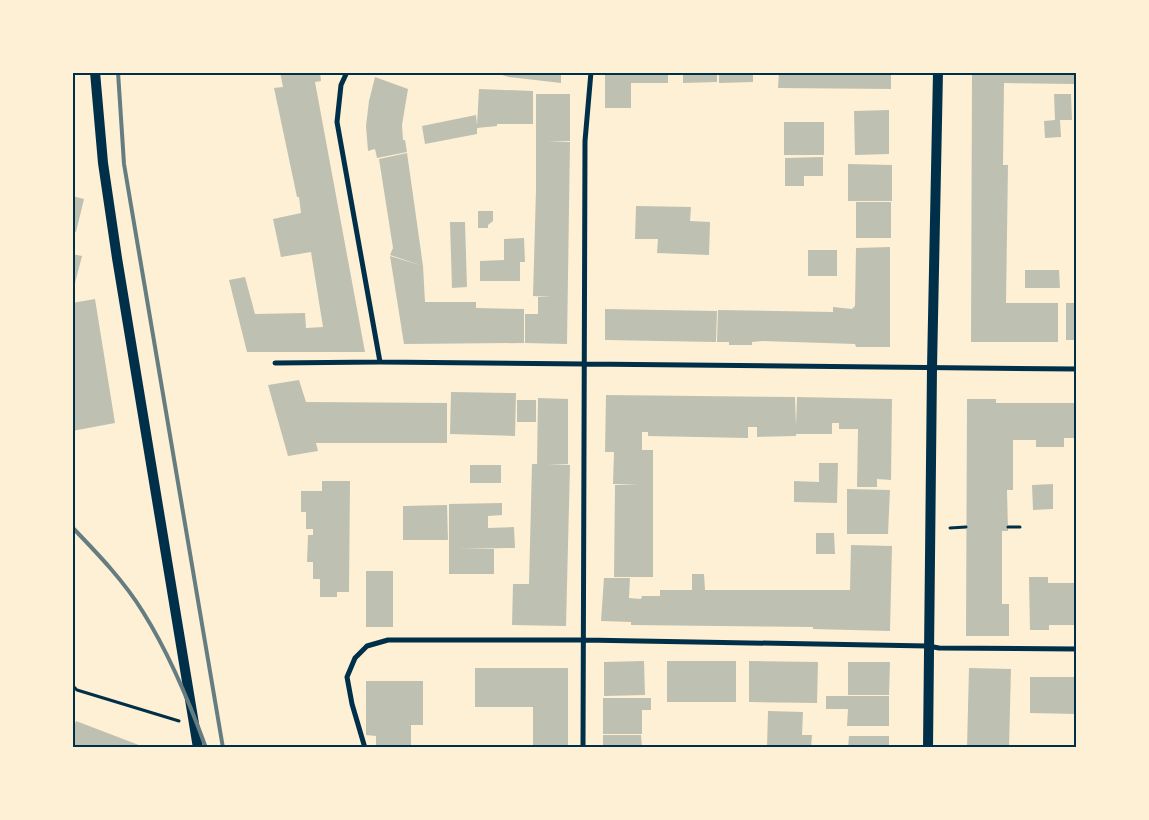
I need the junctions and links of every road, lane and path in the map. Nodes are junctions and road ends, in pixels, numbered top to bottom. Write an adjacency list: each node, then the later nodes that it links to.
1 (96, 72): 18 (main road)
2 (347, 72): 5 (street)
3 (591, 72): 7 (street)
4 (938, 72): 8 (main road)
5 (380, 362): 6 (street); 7 (street)
6 (275, 363)
7 (584, 364): 8 (street); 14 (street)
8 (932, 368): 9 (street); 15 (main road)
9 (1076, 369)
10 (966, 527): 13 (path)
11 (1008, 527): 12 (path)
12 (1020, 527)
13 (950, 528)
14 (584, 640): 15 (street); 20 (street); 21 (street)
15 (928, 646): 16 (street); 22 (main road)
16 (1076, 649)
17 (72, 685): 18 (path)
18 (195, 728): 19 (main road)
19 (198, 748)
20 (365, 748)
21 (583, 748)
22 (928, 748)

